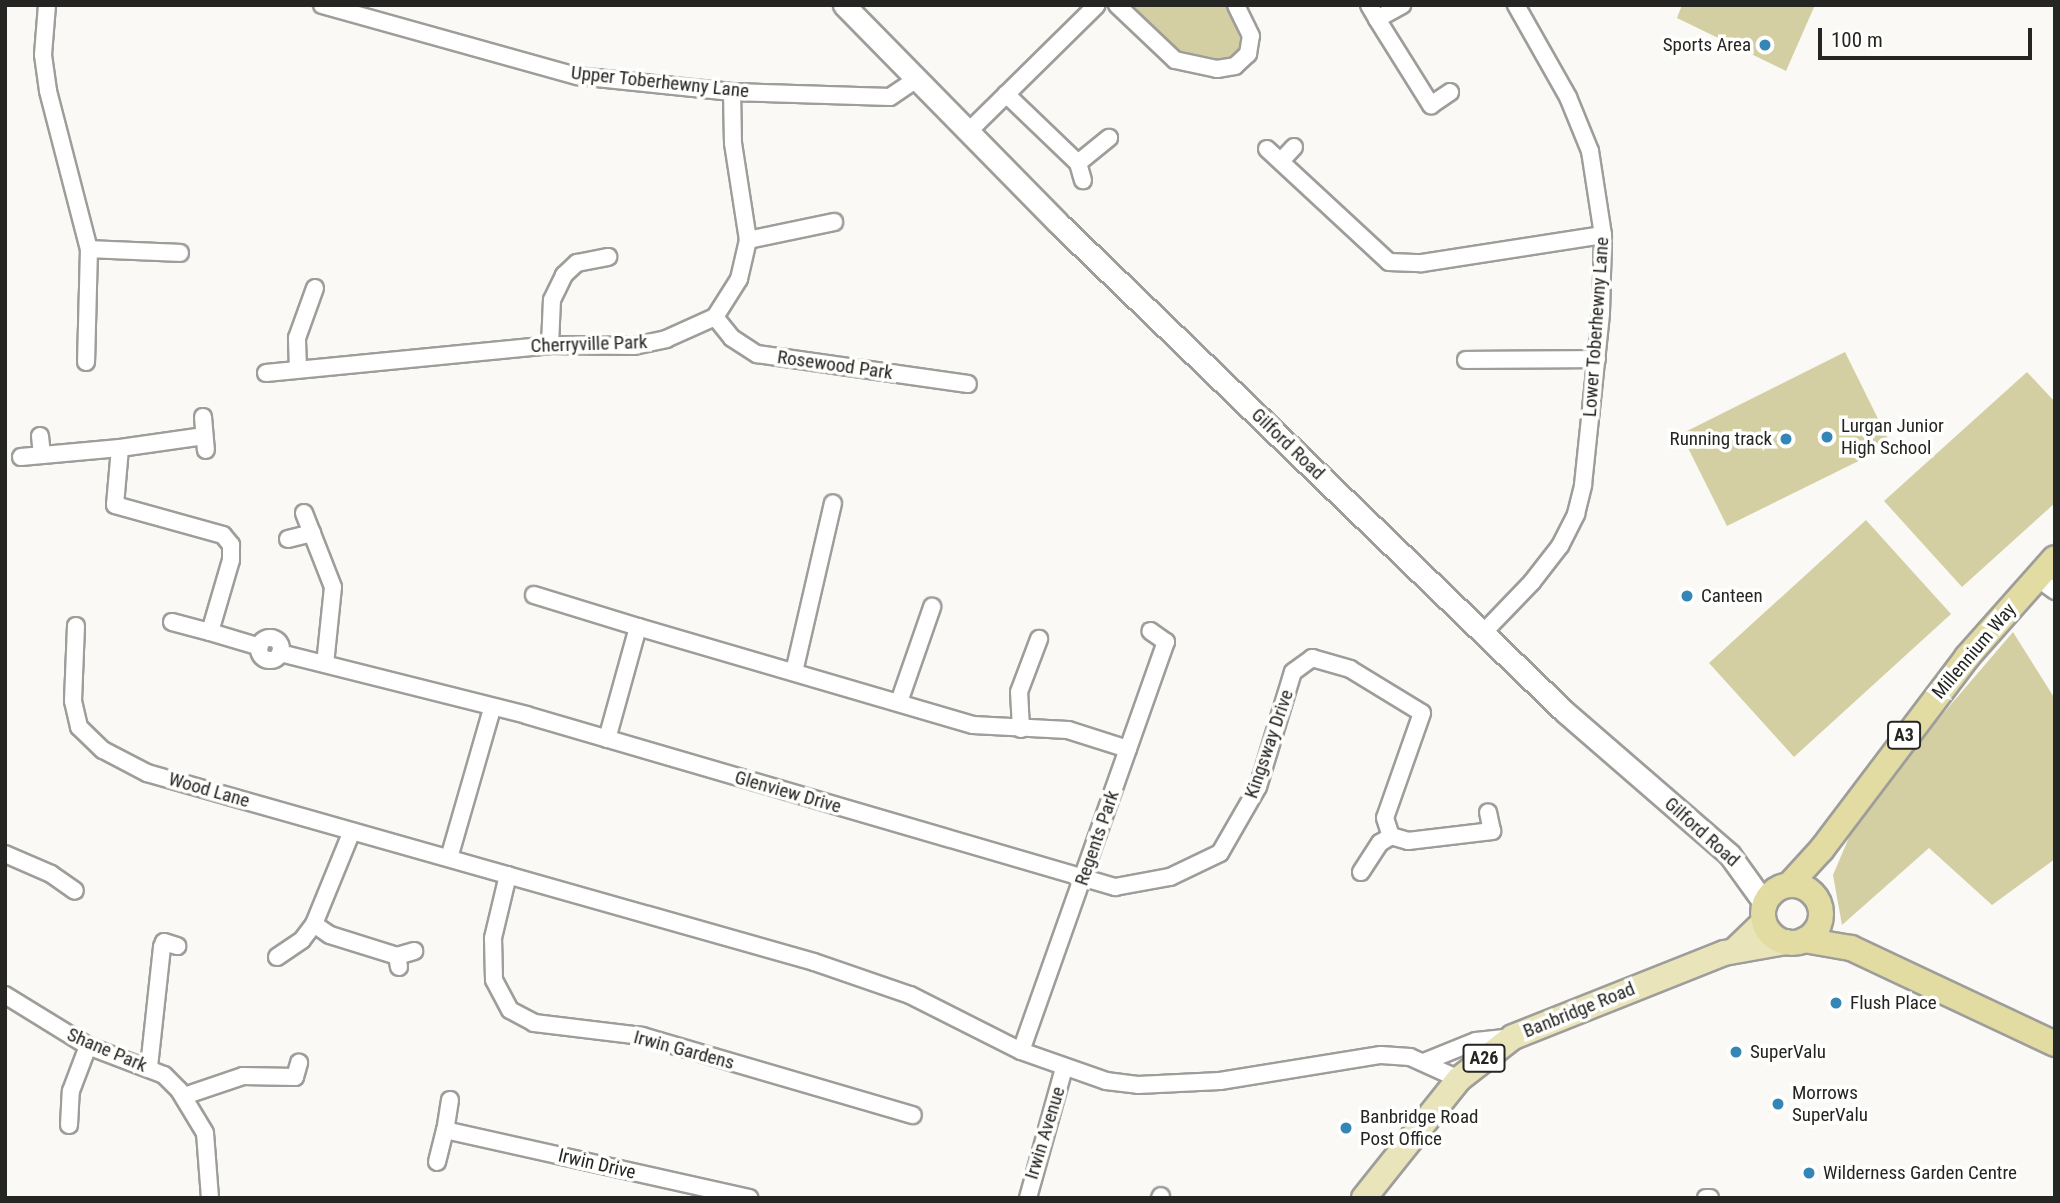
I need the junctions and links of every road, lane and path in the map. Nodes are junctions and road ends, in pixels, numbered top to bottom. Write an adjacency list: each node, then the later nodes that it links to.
1 (47, 5): 24 (street)
2 (322, 5): 11 (street, Upper Toberhewny Lane)
3 (844, 5): 10 (main road, Gilford Road)
4 (1097, 5): 13 (street)
5 (1117, 5): 6 (street)
6 (1236, 5)
7 (1402, 5): 9 (street)
8 (1516, 5): 22 (street, Lower Toberhewny Lane)
9 (1373, 12): 12 (street)
10 (917, 79): 11 (street, Upper Toberhewny Lane); 14 (main road, Gilford Road)
11 (732, 92): 23 (street)
12 (1450, 92)
13 (1006, 94): 14 (street); 19 (street)
14 (967, 132): 54 (main road, Gilford Road)
15 (1109, 138): 19 (street)
16 (1294, 147): 18 (street)
17 (1267, 149): 18 (street)
18 (1281, 161): 22 (street)
19 (1078, 163): 20 (street)
20 (1083, 180)
21 (835, 222): 23 (street)
22 (1603, 235): 30 (street, Lower Toberhewny Lane)
23 (748, 240): 28 (street)
24 (89, 249): 25 (street); 32 (street)
25 (180, 253)
26 (608, 257): 29 (street)
27 (315, 288): 33 (street)
28 (715, 317): 29 (street, Cherryville Park); 35 (street, Rosewood Park)
29 (550, 345): 33 (street, Cherryville Park)
30 (1597, 359): 31 (street); 54 (street, Lower Toberhewny Lane)
31 (1466, 360)
32 (86, 362)
33 (298, 369): 34 (street, Cherryville Park)
34 (266, 373)
35 (968, 384)
36 (203, 417): 38 (street)
37 (40, 436): 39 (street)
38 (120, 448): 39 (street); 53 (street)
39 (42, 455): 40 (street)
40 (21, 457)
41 (833, 503): 57 (street)
42 (304, 513): 43 (street)
43 (312, 533): 44 (street); 56 (street)
44 (288, 540)
45 (2055, 558): 46 (highway, Millennium Way / A3)
46 (2046, 584): 66 (highway, Millennium Way / A3)
47 (546, 594): 51 (street)
48 (932, 607): 58 (street)
49 (172, 622): 53 (street, Glenview Drive)
50 (76, 626): 64 (street, Wood Lane)
51 (638, 626): 57 (street); 61 (street)
52 (1150, 631): 62 (street, Regents Park)
53 (210, 632): 56 (street, Glenview Drive)
54 (1483, 633): 73 (main road, Gilford Road)
55 (1039, 639): 60 (street)
56 (325, 664): 59 (street, Glenview Drive)
57 (794, 672): 58 (street)
58 (899, 702): 60 (street)
59 (492, 709): 61 (street, Glenview Drive); 68 (street)
60 (1021, 729): 62 (street)
61 (607, 739): 71 (street, Glenview Drive)
62 (1128, 749): 71 (street, Regents Park)
63 (1488, 812): 65 (street)
64 (352, 831): 68 (street, Wood Lane); 75 (street)
65 (1391, 836): 69 (street); 71 (street, Kingsway Drive)
66 (1822, 849): 73 (highway, Millennium Way / A3); 74 (highway, Millennium Way / A3)
67 (5, 853): 72 (street)
68 (449, 858): 70 (street, Wood Lane)
69 (1361, 872)
70 (508, 875): 86 (street, Wood Lane); 94 (street, Irwin Gardens)
71 (1082, 879): 86 (street, Regents Park)
72 (64, 889)
73 (1774, 900): 74 (highway); 77 (highway); 79 (main road, Banbridge Road / A26)
74 (1816, 905): 77 (highway, A3); 78 (highway)
75 (314, 924): 80 (street); 81 (street)
76 (169, 938): 89 (street)
77 (1795, 941): 78 (highway); 79 (main road, Banbridge Road / A26)
78 (1851, 948): 84 (highway)
79 (1735, 950): 83 (main road, Banbridge Road / A26)
80 (414, 951)
81 (277, 957)
82 (5, 995): 85 (street, Shane Park)
83 (1513, 1037): 87 (street); 91 (main road, Banbridge Road / A26)
84 (2055, 1044)
85 (88, 1046): 89 (street, Shane Park); 95 (street)
86 (1021, 1051): 90 (street, Wood Lane)
87 (1424, 1062): 90 (street, Wood Lane); 91 (street)
88 (299, 1063): 92 (street)
89 (149, 1067): 92 (street, Shane Park)
90 (1065, 1068): 100 (street, Irwin Avenue)
91 (1459, 1079): 101 (main road, Banbridge Road / A26)
92 (184, 1096): 98 (street, Shane Park)
93 (450, 1100): 96 (street)
94 (913, 1115)
95 (69, 1125)
96 (445, 1130): 97 (street); 99 (street, Irwin Drive)
97 (438, 1162)
98 (210, 1198)
99 (749, 1198)
100 (1028, 1198)
101 (1364, 1198)

